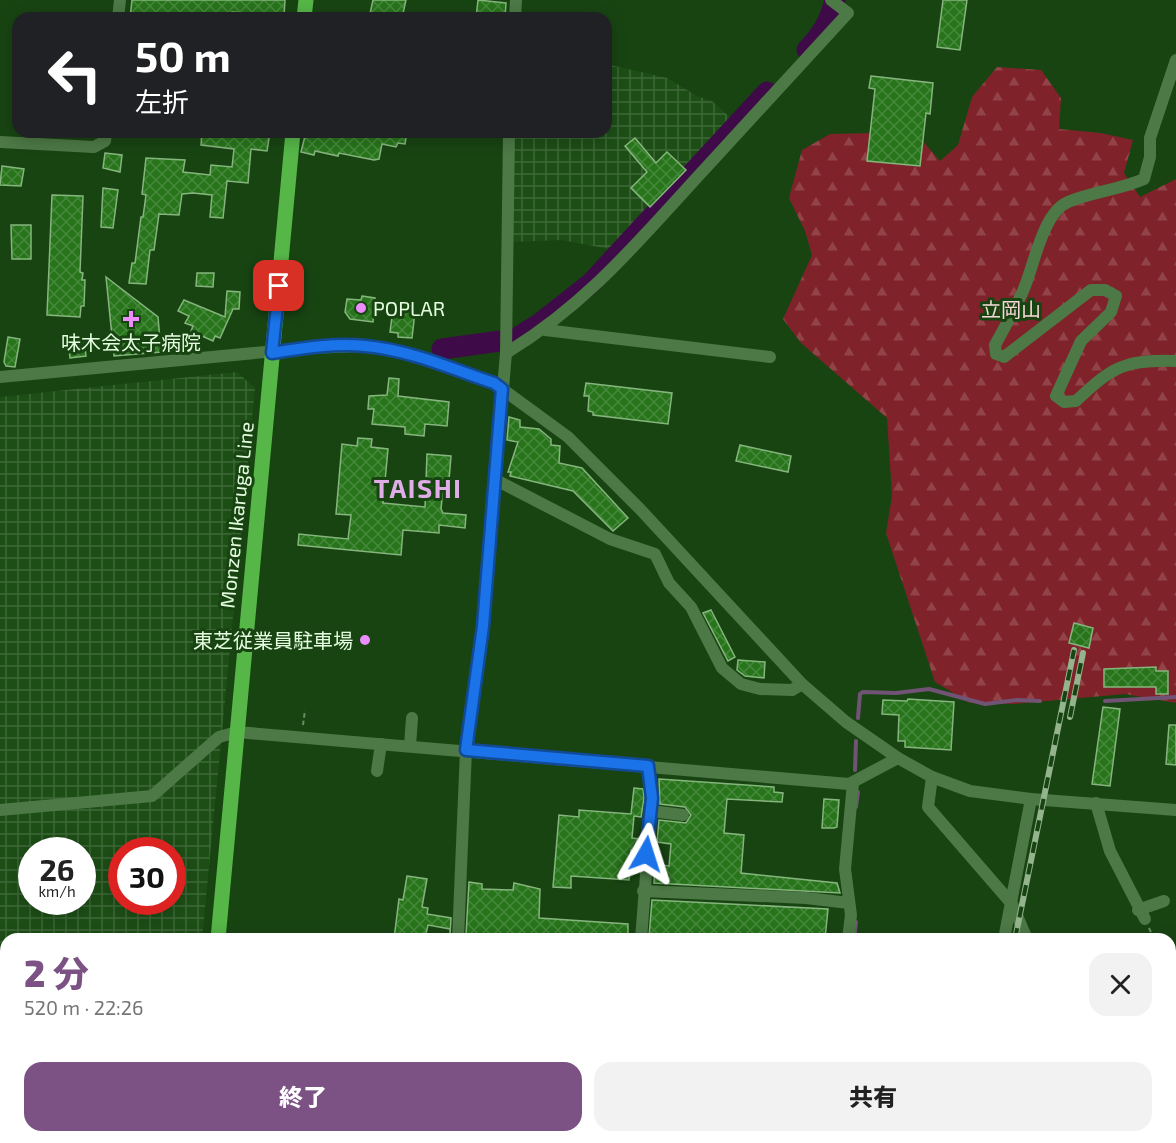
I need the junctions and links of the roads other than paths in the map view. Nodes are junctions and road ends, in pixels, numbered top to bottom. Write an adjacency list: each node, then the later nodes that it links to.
1 (831, 0): 7 (street)
2 (1176, 60): 11 (street)
3 (105, 138): 6 (street)
4 (293, 138): 9 (main road, Monzen Ikaruga Line)
5 (509, 138): 8 (street)
6 (0, 142)
7 (544, 330): 8 (street); 10 (street)
8 (506, 345): 13 (street)
9 (272, 353): 12 (street); 13 (street); 17 (main road, Monzen Ikaruga Line)
10 (770, 357)
11 (1176, 362)
12 (0, 377)
13 (502, 389): 14 (street); 15 (street)
14 (494, 479): 15 (street); 20 (street)
15 (802, 684): 21 (street)
16 (412, 718): 19 (street)
17 (237, 732): 18 (street); 28 (street); 36 (main road, Monzen Ikaruga Line)
18 (381, 744): 19 (street); 23 (street)
19 (410, 746): 20 (street)
20 (466, 750): 22 (street); 37 (street)
21 (898, 758): 24 (street); 25 (street)
22 (648, 766): 25 (street); 30 (street)
23 (377, 771)
24 (932, 777): 26 (street); 35 (street)
25 (853, 783): 34 (street)
26 (1031, 799): 27 (street); 35 (street)
27 (1096, 803): 29 (street); 33 (street)
28 (0, 810)
29 (1176, 810)
30 (651, 811): 31 (street); 32 (street)
31 (684, 815)
32 (643, 891): 34 (street); 38 (street)
33 (1164, 901)
34 (849, 903): 39 (street)
35 (1012, 903): 40 (street); 41 (street)
36 (219, 933)
37 (458, 933)
38 (641, 933)
39 (848, 933)
40 (1006, 933)
41 (1024, 933)

